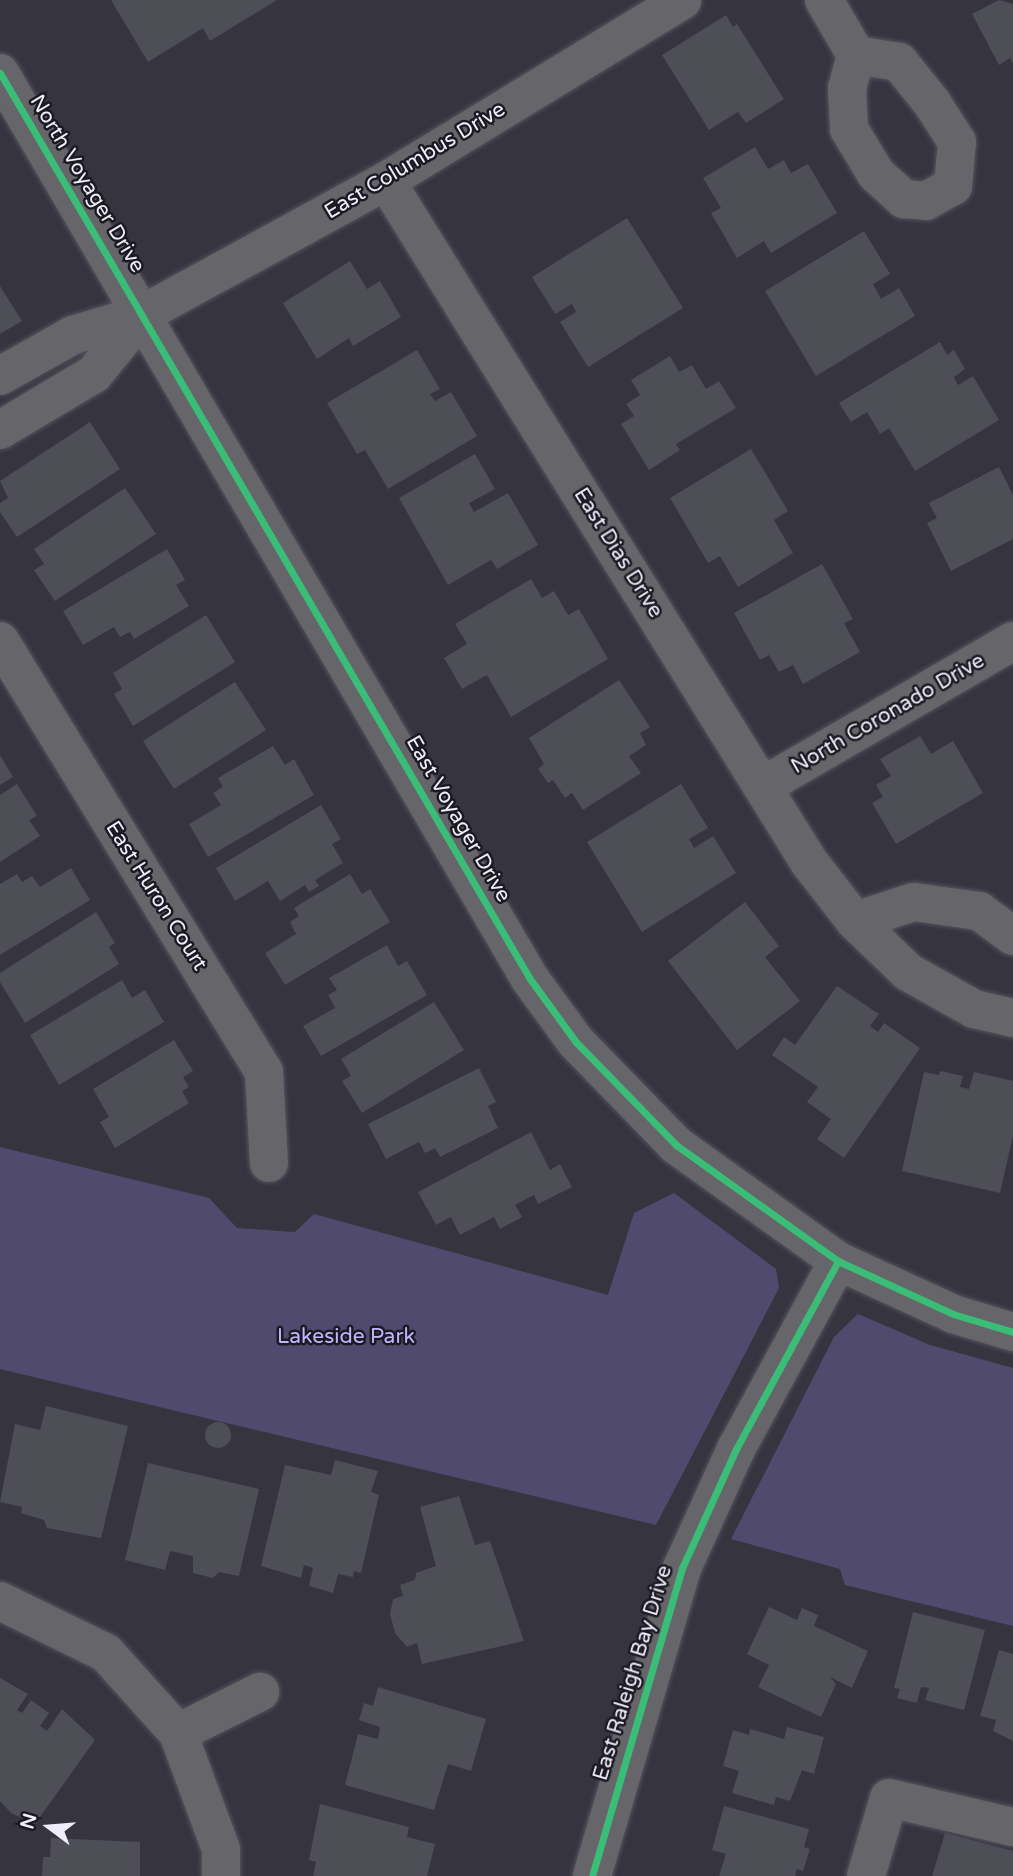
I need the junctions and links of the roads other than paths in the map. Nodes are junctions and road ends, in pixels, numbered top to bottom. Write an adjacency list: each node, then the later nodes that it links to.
1 (682, 0): 5 (street, East Columbus Drive)
2 (824, 0): 3 (street)
3 (856, 55)
4 (0, 73): 6 (street, North Voyager Drive)
5 (386, 181): 6 (street, East Columbus Drive); 11 (street, East Dias Drive)
6 (144, 314): 7 (street, East Columbus Drive); 8 (street, East Columbus Drive); 16 (street, East Voyager Drive)
7 (0, 376)
8 (0, 430)
9 (0, 641): 15 (street, East Huron Court)
10 (1013, 641): 11 (street, North Coronado Drive)
11 (763, 786): 12 (street, East Dias Drive)
12 (855, 921): 13 (street); 14 (street, East Dias Drive)
13 (1013, 936)
14 (1013, 1018)
15 (269, 1163)
16 (838, 1261): 17 (street); 23 (street, East Raleigh Bay Drive)
17 (1013, 1332)
18 (0, 1601): 20 (street)
19 (260, 1692): 20 (street)
20 (178, 1733): 22 (street)
21 (1013, 1827): 24 (street)
22 (221, 1876)
23 (592, 1876)
24 (866, 1876)

